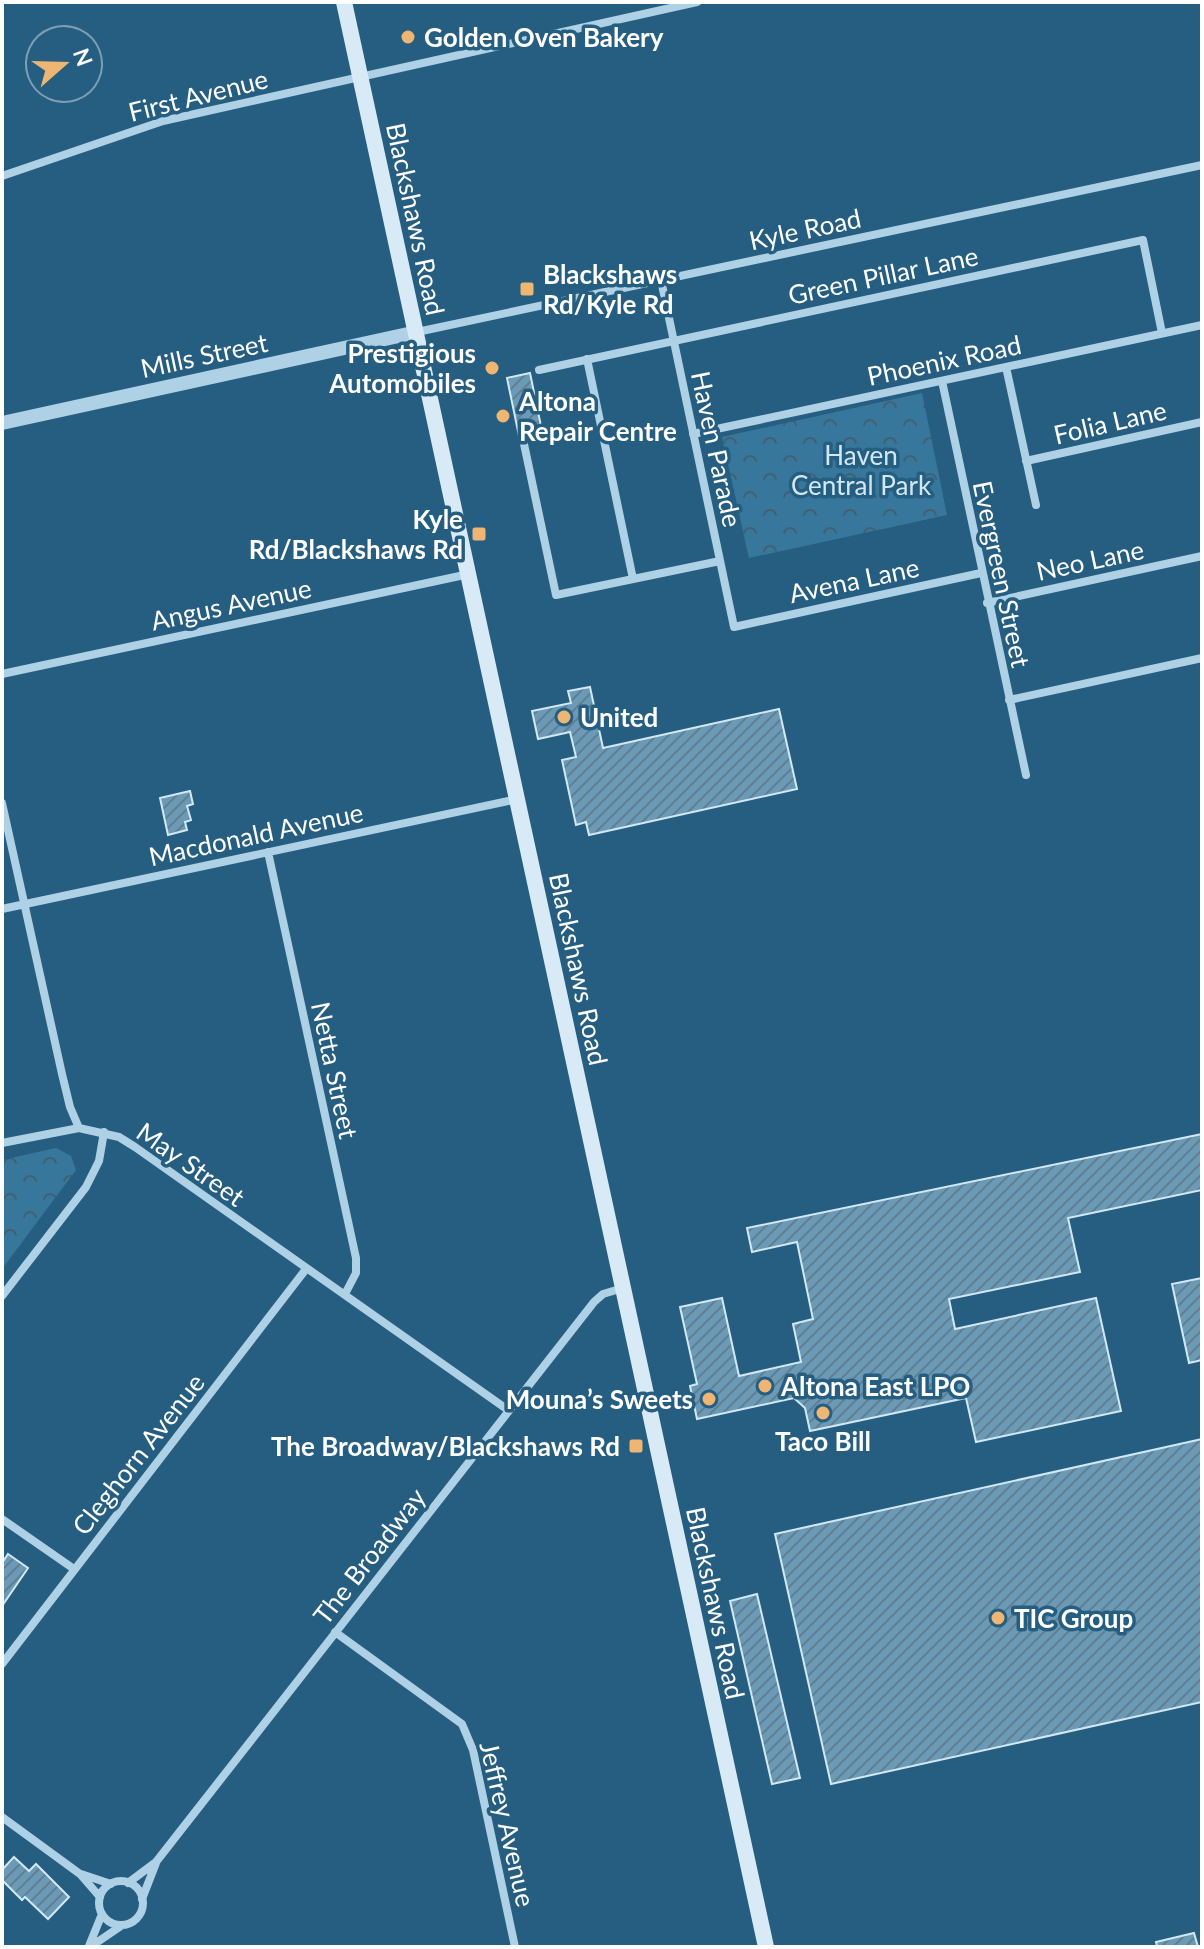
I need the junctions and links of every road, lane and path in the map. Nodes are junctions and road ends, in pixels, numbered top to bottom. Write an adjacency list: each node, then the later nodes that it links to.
1 (344, 2): 3 (main road, Blackshaws Road)
2 (697, 2): 3 (street, First Avenue)
3 (360, 77): 5 (street, First Avenue); 8 (main road, Blackshaws Road)
4 (1202, 165): 6 (street, Kyle Road)
5 (2, 176)
6 (661, 280): 8 (street, Kyle Road); 10 (street, Haven Parade)
7 (1202, 325): 9 (street, Phoenix Road)
8 (417, 332): 16 (street, Mills Street); 24 (main road, Blackshaws Road)
9 (1162, 333): 10 (street, Green Pillar Lane); 12 (street, Phoenix Road)
10 (674, 340): 11 (street, Green Pillar Lane); 17 (street, Haven Parade)
11 (587, 359): 13 (street, Green Pillar Lane); 25 (street)
12 (1006, 367): 14 (street, Phoenix Road); 19 (street)
13 (539, 370)
14 (942, 381): 17 (street, Phoenix Road); 23 (street, Evergreen Street)
15 (1202, 422): 19 (street, Folia Lane)
16 (2, 423)
17 (693, 434): 22 (street, Haven Parade)
18 (524, 444): 25 (street)
19 (1026, 461): 20 (street)
20 (1036, 505)
21 (1202, 556): 26 (street, Neo Lane)
22 (720, 561): 25 (street); 27 (street, Haven Parade)
23 (981, 573): 26 (street, Evergreen Street); 27 (street, Avena Lane)
24 (469, 574): 29 (street, Angus Avenue); 32 (main road, Blackshaws Road)
25 (633, 579)
26 (987, 603): 30 (street, Evergreen Street)
27 (734, 627)
28 (1202, 658): 30 (street)
29 (2, 674)
30 (1009, 700): 31 (street, Evergreen Street)
31 (1026, 775)
32 (518, 799): 34 (street, Macdonald Avenue); 41 (main road, Blackshaws Road)
33 (2, 803): 35 (street)
34 (268, 852): 35 (street, Macdonald Avenue); 42 (street, Netta Street)
35 (24, 904): 36 (street, Macdonald Avenue); 37 (street)
36 (2, 909)
37 (79, 1128): 38 (street, May Street); 39 (street)
38 (104, 1132): 40 (street, May Street); 43 (street)
39 (2, 1143)
40 (306, 1269): 42 (street, May Street); 46 (street, Cleghorn Avenue)
41 (624, 1288): 44 (street, The Broadway); 60 (main road, Blackshaws Road)
42 (345, 1294): 44 (street, May Street)
43 (2, 1296)
44 (508, 1410): 47 (street, The Broadway)
45 (2, 1519): 46 (street)
46 (74, 1569): 48 (street, Cleghorn Avenue)
47 (335, 1632): 50 (street, The Broadway); 59 (street, Jeffrey Avenue)
48 (2, 1664)
49 (2, 1817): 51 (street)
50 (156, 1862): 52 (street, The Broadway); 55 (street, The Broadway)
51 (80, 1874): 53 (street); 54 (street)
52 (128, 1883): 53 (street); 55 (street)
53 (111, 1884): 54 (street)
54 (100, 1897): 56 (street)
55 (142, 1899): 57 (street)
56 (102, 1914): 57 (street); 58 (street)
57 (122, 1926): 58 (street)
58 (89, 1947)
59 (515, 1947)
60 (766, 1947)

